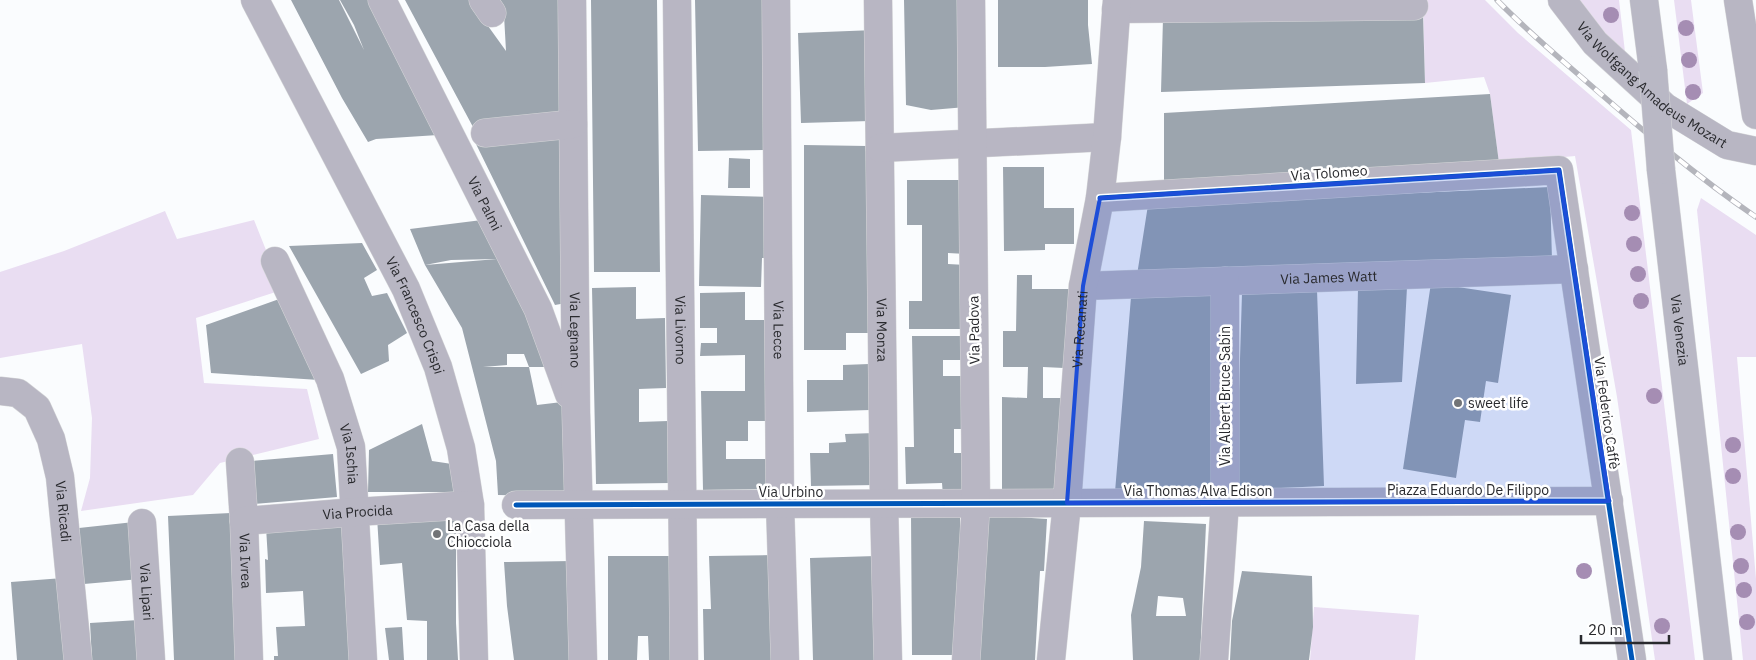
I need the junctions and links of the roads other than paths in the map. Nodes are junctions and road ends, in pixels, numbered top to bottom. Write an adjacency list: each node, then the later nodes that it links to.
1 (255, 0): 39 (street, Via Francesco Crispi)
2 (382, 0): 27 (street, Via Palmi)
3 (572, 0): 14 (street, Via Legnano)
4 (677, 0): 37 (street, Via Livorno)
5 (776, 0): 38 (street, Via Lecce)
6 (878, 0): 18 (street, Via Monza)
7 (971, 0): 17 (street, Via Padova)
8 (1562, 0): 19 (street, Via Wolfgang Amadeus Mozart)
9 (1644, 0): 56 (main road, Via Venezia, bridge)
10 (1738, 0): 13 (street)
11 (1116, 5): 12 (street); 16 (street, Via Recanati)
12 (1414, 6)
13 (1756, 115)
14 (573, 124): 15 (street); 27 (street, Via Legnano)
15 (484, 134)
16 (1107, 138): 17 (street); 21 (street, Via Recanati)
17 (972, 143): 18 (street); 34 (street, Via Padova)
18 (880, 148): 33 (street, Via Monza)
19 (1756, 152)
20 (1559, 170): 21 (street, Via Tolomeo); 23 (street, Via Federico Caffè)
21 (1100, 198): 25 (street, Via Recanati)
22 (275, 261): 40 (street, Via Ischia)
23 (1574, 269): 24 (street, Via James Watt); 29 (street, Via Federico Caffè)
24 (1225, 281): 25 (street, Via James Watt); 31 (street, Via Albert Bruce Sabin)
25 (1084, 286): 30 (street, Via Recanati)
26 (0, 391): 43 (street, Via Ricadi)
27 (576, 412): 36 (street, Via Legnano)
28 (240, 462): 41 (street, Via Ivrea)
29 (1609, 501): 32 (street, Piazza Eduardo De Filippo); 55 (street, Via Federico Caffè)
30 (1067, 502): 31 (street, Via Thomas Alva Edison); 34 (street, Via Urbino); 53 (street, Via Recanati)
31 (1225, 502): 32 (street, Via Thomas Alva Edison); 54 (street, Via Albert Bruce Sabin)
32 (1328, 502)
33 (884, 503): 34 (street, Via Urbino); 38 (street, Via Urbino); 51 (street, Via Monza)
34 (976, 503): 52 (street, Via Padova)
35 (516, 504): 36 (street, Via Urbino)
36 (578, 504): 37 (street, Via Urbino); 48 (street, Via Legnano)
37 (683, 504): 38 (street, Via Urbino); 49 (street, Via Livorno)
38 (780, 504): 50 (street, Via Lecce)
39 (470, 505): 40 (street, Via Procida); 47 (street, Via Francesco Crispi)
40 (355, 512): 41 (street, Via Procida); 46 (street, Via Ischia)
41 (244, 521): 45 (street, Via Ivrea)
42 (142, 523): 44 (street, Via Lipari)
43 (78, 660)
44 (151, 660)
45 (249, 660)
46 (363, 660)
47 (474, 660)
48 (583, 660)
49 (684, 660)
50 (785, 660)
51 (888, 660)
52 (966, 660)
53 (1052, 660)
54 (1214, 660)
55 (1632, 660)
56 (1718, 660)

